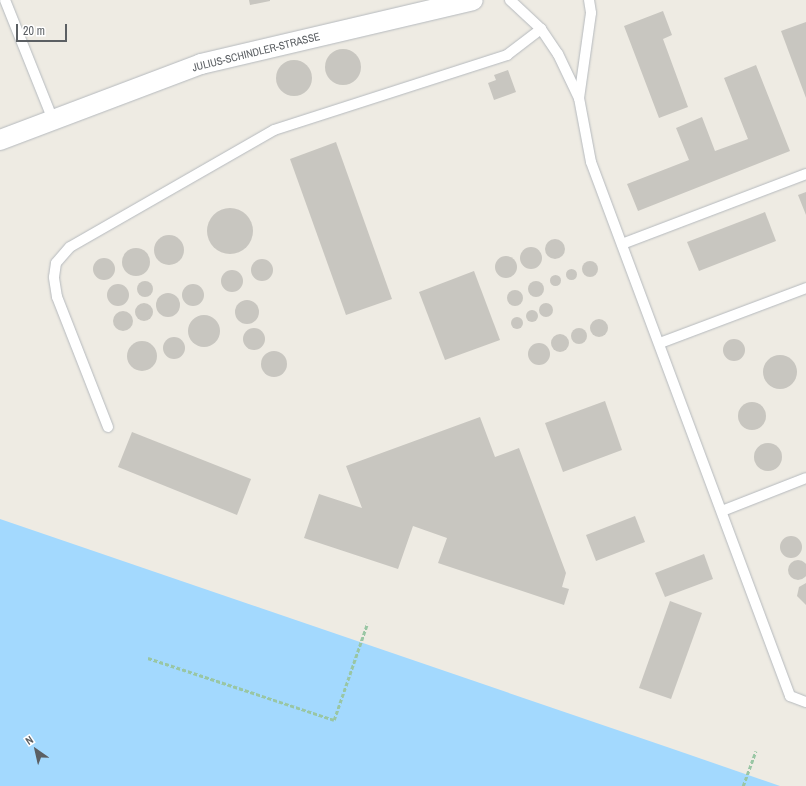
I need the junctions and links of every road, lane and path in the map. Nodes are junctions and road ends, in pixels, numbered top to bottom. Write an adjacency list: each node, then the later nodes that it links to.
1 (6, 0): 7 (lane)
2 (473, 0): 7 (street, JULIUS-SCHINDLER-STRASSE)
3 (510, 0): 5 (lane)
4 (589, 0): 6 (lane)
5 (541, 29): 6 (lane); 13 (lane)
6 (579, 98): 10 (lane)
7 (53, 120): 8 (street, JULIUS-SCHINDLER-STRASSE)
8 (0, 140)
9 (806, 174): 10 (lane)
10 (622, 244): 12 (lane)
11 (806, 288): 12 (lane)
12 (660, 343): 15 (lane)
13 (108, 427)
14 (806, 478): 15 (lane)
15 (722, 511): 18 (lane)
16 (367, 624): 17 (path)
17 (148, 658)
18 (806, 702)
19 (756, 750): 20 (path)
20 (743, 786)

